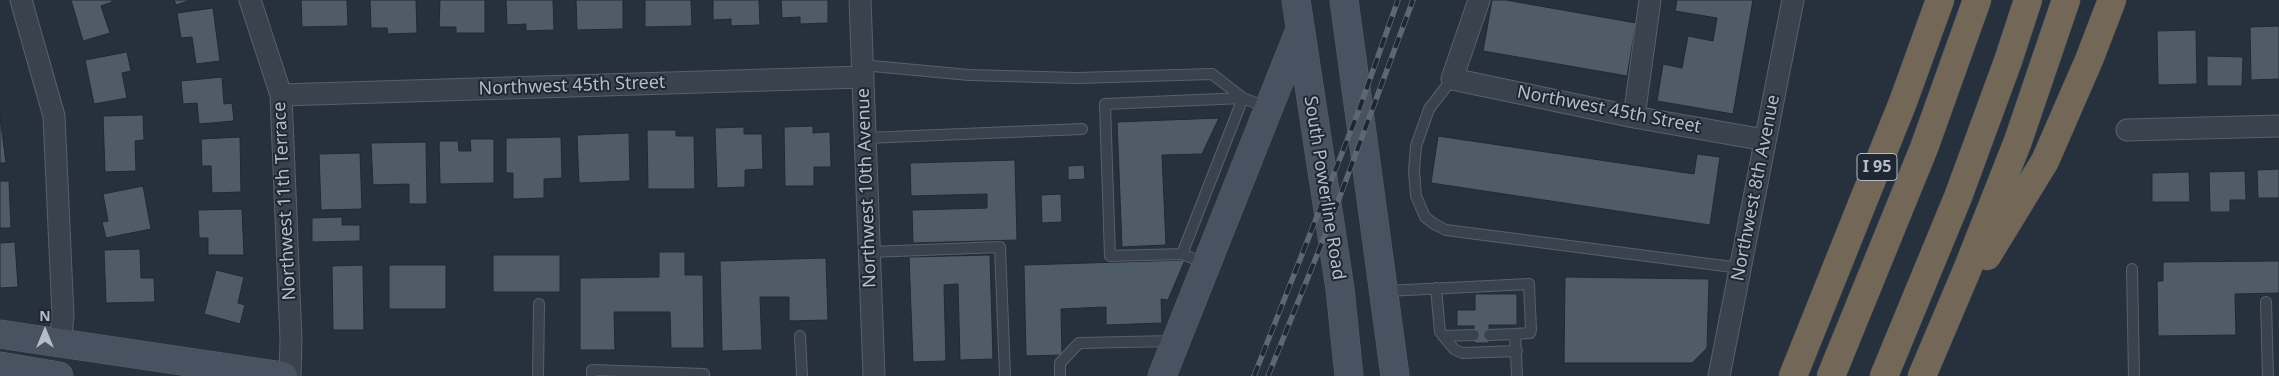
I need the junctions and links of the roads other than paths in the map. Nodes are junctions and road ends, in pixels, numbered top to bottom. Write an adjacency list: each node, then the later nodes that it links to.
1 (21, 0): 43 (street)
2 (250, 0): 17 (street, Northwest 11th Terrace)
3 (860, 0): 15 (street, Northwest 10th Avenue)
4 (1296, 0): 14 (main road, South Powerline Road)
5 (1344, 0): 32 (main road)
6 (1479, 0): 16 (street)
7 (1793, 0): 25 (street, Northwest 8th Avenue)
8 (1940, 0): 61 (highway, I 95)
9 (1978, 0): 62 (highway)
10 (2028, 0): 63 (highway)
11 (2066, 0): 35 (highway)
12 (2112, 0): 35 (highway)
13 (1646, 1): 20 (street)
14 (1300, 31): 19 (main road); 57 (main road, South Powerline Road)
15 (863, 71): 17 (street, Northwest 45th Street); 18 (lane); 24 (street, Northwest 10th Avenue)
16 (1452, 80): 20 (street, Northwest 45th Street); 29 (lane)
17 (281, 95): 48 (street, Northwest 11th Terrace)
18 (1243, 98): 19 (lane); 27 (lane); 27 (lane)
19 (1269, 108): 28 (main road)
20 (1634, 116): 25 (street, Northwest 45th Street)
21 (2279, 126): 23 (street)
22 (1082, 130): 24 (lane)
23 (2127, 130)
24 (867, 138): 26 (street, Northwest 10th Avenue)
25 (1765, 140): 29 (street, Northwest 8th Avenue)
26 (870, 252): 53 (street, Northwest 10th Avenue); 54 (lane)
27 (1182, 254): 28 (lane)
28 (1207, 264): 42 (main road)
29 (1740, 268): 60 (street, Northwest 8th Avenue)
30 (2132, 268): 65 (lane)
31 (1436, 288): 32 (lane); 37 (lane); 40 (lane)
32 (1384, 291): 58 (main road)
33 (2266, 302): 66 (lane)
34 (539, 304): 49 (lane)
35 (1942, 330): 64 (highway)
36 (0, 334): 43 (main road)
37 (1515, 334): 38 (lane); 44 (lane)
38 (1489, 335)
39 (800, 336): 52 (lane)
40 (1443, 336): 41 (lane); 44 (lane)
41 (1474, 336)
42 (1176, 340): 55 (lane); 56 (main road)
43 (60, 344): 47 (main road)
44 (1517, 351): 59 (lane)
45 (0, 366): 46 (main road)
46 (59, 376)
47 (283, 376)
48 (290, 376)
49 (538, 376)
50 (592, 376): 51 (lane)
51 (704, 376)
52 (802, 376)
53 (874, 376)
54 (1005, 376)
55 (1060, 376)
56 (1162, 376)
57 (1350, 376)
58 (1395, 376)
59 (1517, 376)
60 (1719, 376)
61 (1793, 376)
62 (1831, 376)
63 (1884, 376)
64 (1922, 376)
65 (2134, 376)
66 (2268, 376)

